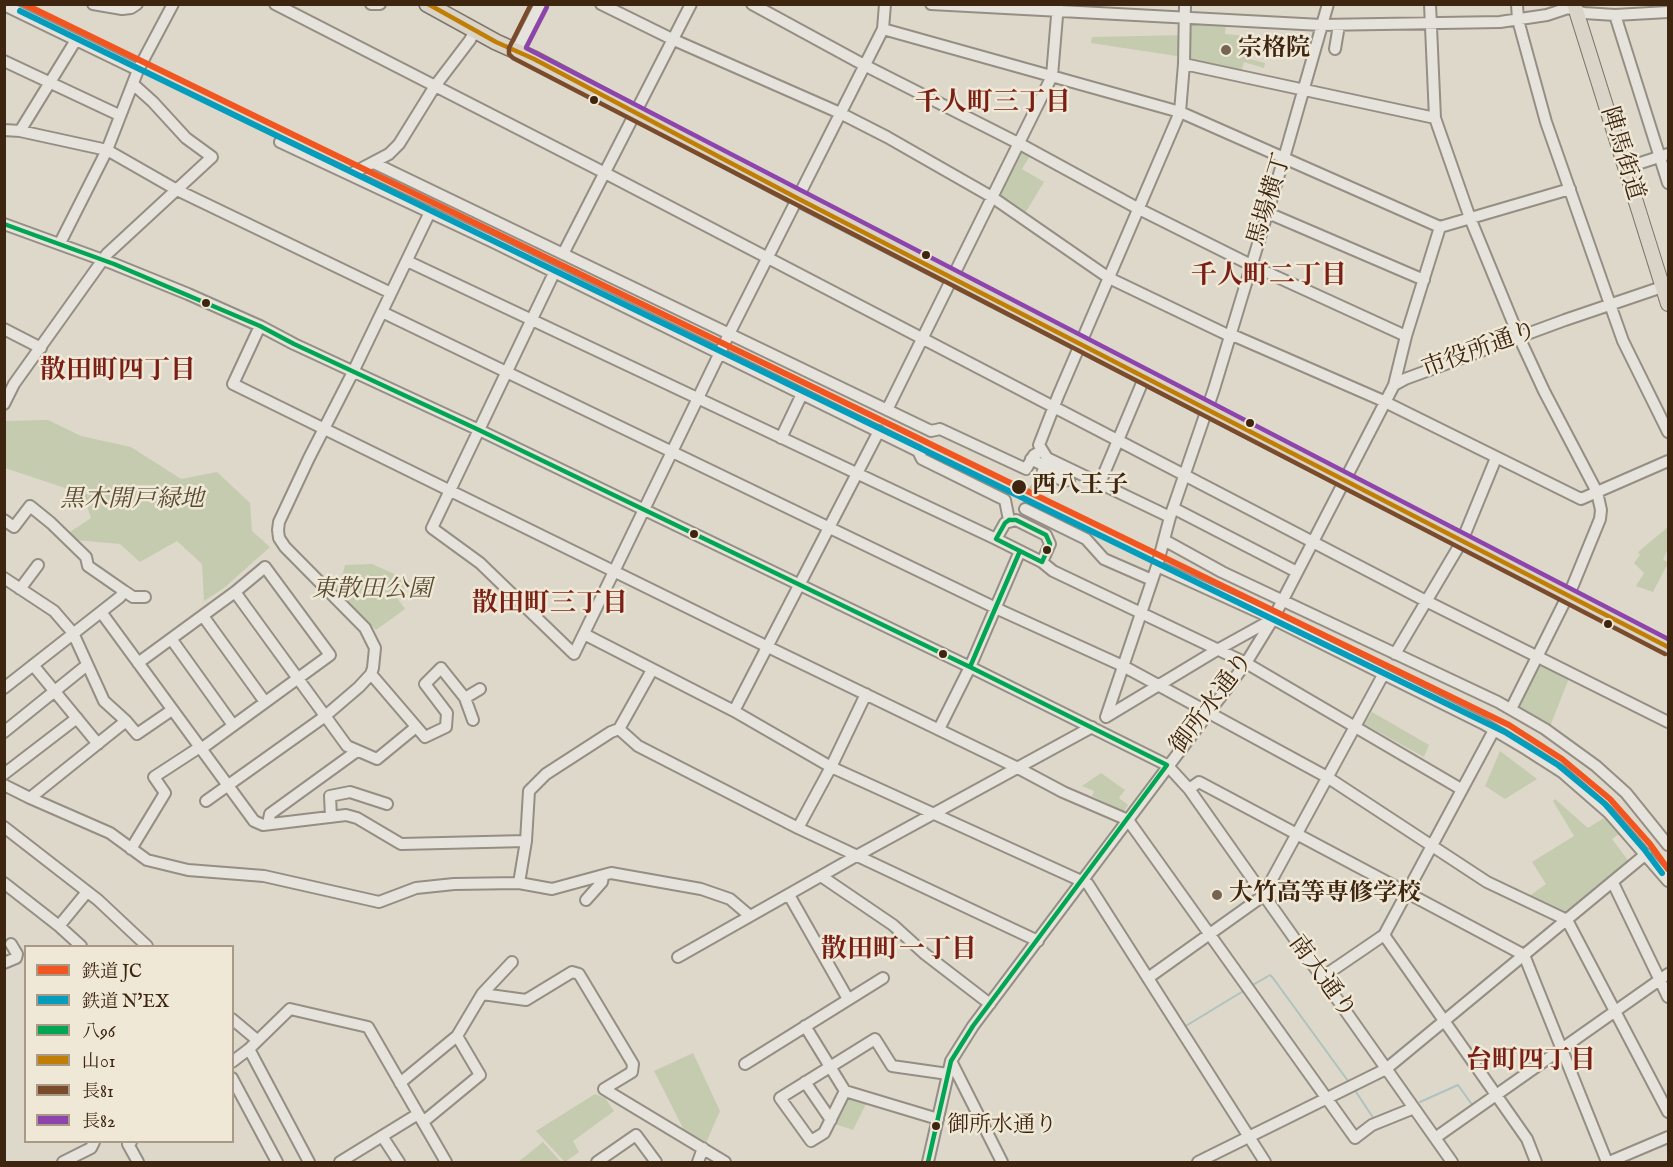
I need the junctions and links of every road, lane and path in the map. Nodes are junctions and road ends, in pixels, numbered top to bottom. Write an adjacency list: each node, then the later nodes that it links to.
1 (93, 4): 2 (street)
2 (137, 4)
3 (173, 4): 38 (street)
4 (275, 4): 42 (street)
5 (371, 4): 6 (street)
6 (380, 4)
7 (427, 4): 30 (highway)
8 (540, 4): 34 (street)
9 (601, 4): 32 (street)
10 (691, 4): 32 (street)
11 (752, 4): 37 (street)
12 (885, 4): 29 (street)
13 (931, 4): 19 (street)
14 (1185, 4): 24 (street)
15 (1328, 4): 27 (street, 馬場横丁)
16 (1430, 4): 26 (street)
17 (1517, 4): 25 (street)
18 (4, 5): 31 (street)
19 (980, 6): 21 (street)
20 (1575, 7): 23 (street); 25 (street); 57 (main road, 陣馬街道)
21 (1057, 8): 24 (street); 39 (street)
22 (1668, 12): 23 (street)
23 (1615, 15): 54 (street)
24 (1184, 18): 27 (street); 36 (street)
25 (1518, 20): 26 (street); 61 (street)
26 (1431, 23): 28 (street); 48 (street)
27 (1321, 25): 28 (street); 43 (street, 馬場横丁)
28 (1339, 25): 33 (street)
29 (883, 29): 37 (street); 39 (street)
30 (475, 30): 34 (highway); 42 (street)
31 (76, 40): 38 (street); 40 (street)
32 (674, 40): 45 (street); 46 (street)
33 (1335, 49)
34 (516, 51): 45 (highway)
35 (4, 61): 40 (street)
36 (1184, 64): 43 (street); 44 (street)
37 (864, 65): 46 (street); 52 (street)
38 (138, 70): 41 (street)
39 (1052, 76): 44 (street); 52 (street)
40 (50, 82): 47 (street); 50 (street)
41 (133, 84): 47 (street); 62 (street)
42 (435, 86): 56 (street); 58 (street)
43 (1304, 90): 48 (street); 55 (street, 馬場横丁)
44 (1180, 112): 55 (street); 65 (street)
45 (635, 113): 58 (street); 64 (highway)
46 (840, 113): 63 (street); 64 (street)
47 (119, 115): 53 (street)
48 (1435, 118): 68 (street)
49 (4, 130): 50 (street)
50 (20, 131): 53 (street)
51 (280, 142): 59 (street)
52 (1020, 144): 63 (street); 65 (street)
53 (107, 150): 62 (street); 71 (street)
54 (1664, 155): 57 (street); 60 (street)
55 (1284, 158): 67 (street, 馬場横丁); 70 (street)
56 (374, 163): 59 (street); 72 (street)
57 (1625, 168): 81 (main road, 陣馬街道)
58 (605, 173): 72 (street); 73 (street)
59 (351, 174): 66 (street)
60 (1668, 183)
61 (1570, 189): 68 (street); 83 (street)
62 (177, 190): 74 (street); 82 (street)
63 (992, 197): 78 (street); 79 (street)
64 (797, 198): 73 (street); 78 (highway)
65 (1139, 209): 76 (street); 79 (street)
66 (430, 212): 75 (street); 77 (street)
67 (1268, 213): 76 (street, 馬場横丁); 80 (street)
68 (1470, 218): 70 (street); 92 (street)
69 (4, 224): 71 (street)
70 (1440, 227): 80 (street)
71 (60, 243): 74 (street)
72 (563, 254): 89 (street)
73 (768, 258): 89 (street); 93 (street)
74 (103, 259): 87 (street); 95 (street)
75 (407, 261): 82 (street); 86 (street)
76 (1251, 265): 90 (street, 馬場横丁); 91 (street)
77 (554, 273): 86 (street); 96 (street)
78 (953, 277): 93 (street); 94 (highway)
79 (1109, 278): 90 (street); 94 (street)
80 (1424, 280): 91 (street)
81 (1665, 286): 83 (street, 市役所通り); 84 (main road, 陣馬街道)
82 (391, 293): 85 (street)
83 (1610, 304): 92 (street, 市役所通り); 111 (street)
84 (1668, 304)
85 (382, 312): 97 (street); 98 (street)
86 (532, 320): 98 (street); 102 (street)
87 (260, 326): 97 (street); 108 (street)
88 (4, 329): 95 (street)
89 (729, 333): 96 (street); 107 (street)
90 (1230, 335): 103 (street); 106 (street, 馬場横丁)
91 (1406, 336): 100 (street)
92 (1519, 337): 100 (street, 市役所通り); 125 (street)
93 (923, 338): 105 (street); 107 (street)
94 (1081, 344): 99 (highway); 105 (street)
95 (41, 348): 104 (street)
96 (720, 352): 101 (street); 102 (street)
97 (353, 372): 108 (street); 109 (street)
98 (507, 372): 109 (street); 115 (street)
99 (1144, 376): 106 (highway); 113 (street)
100 (1394, 385): 103 (street, 市役所通り)
101 (802, 394): 110 (street); 112 (street)
102 (698, 399): 112 (street); 115 (street)
103 (1385, 403): 116 (street); 122 (street, 市役所通り)
104 (4, 404)
105 (1054, 406): 113 (street); 114 (street)
106 (1207, 408): 121 (street, 馬場横丁); 122 (highway)
107 (887, 410): 117 (street)
108 (324, 428): 124 (street); 172 (street)
109 (479, 430): 124 (street); 127 (street)
110 (879, 431): 120 (street); 130 (street)
111 (1668, 432)
112 (781, 438): 120 (street)
113 (1118, 440): 121 (street); 123 (street)
114 (1041, 451): 117 (street); 123 (street)
115 (672, 452): 127 (street); 131 (street)
116 (1496, 458): 125 (street); 134 (street)
117 (1031, 459): 119 (street)
118 (1668, 461): 125 (street)
119 (1044, 471)
120 (856, 474): 131 (street); 132 (street)
121 (1184, 474): 128 (street, 馬場横丁); 133 (street)
122 (1345, 480): 133 (street, 御所水通り); 134 (highway)
123 (1100, 483): 128 (street)
124 (450, 490): 140 (street); 158 (street)
125 (1597, 492): 148 (street)
126 (1025, 509): 143 (street)
127 (643, 511): 140 (street); 144 (street)
128 (1171, 513): 135 (street, 馬場横丁); 141 (street)
129 (4, 520): 146 (street)
130 (1009, 520): 132 (street); 137 (street)
131 (829, 527): 144 (street); 152 (street)
132 (996, 540): 136 (street)
133 (1313, 540): 141 (street, 御所水通り); 151 (street)
134 (1462, 541): 148 (highway); 151 (street)
135 (1163, 546): 139 (street, 馬場横丁); 150 (street)
136 (1020, 551): 137 (street); 152 (street)
137 (1042, 562): 154 (street)
138 (39, 565): 145 (street)
139 (1157, 566): 143 (street, 馬場横丁); 156 (street)
140 (614, 571): 158 (street); 160 (street)
141 (1297, 572): 150 (street, 御所水通り)
142 (4, 578): 145 (street)
143 (1152, 580): 154 (street, 馬場横丁)
144 (798, 586): 160 (street); 170 (street)
145 (20, 590): 157 (street)
146 (124, 591): 149 (street); 153 (street)
147 (235, 592): 155 (street); 174 (street); 174 (street)
148 (1567, 595): 161 (highway); 164 (street)
149 (145, 597)
150 (1282, 600): 156 (street, 御所水通り); 163 (street)
151 (1426, 601): 163 (street); 164 (street)
152 (995, 607): 169 (street); 170 (street)
153 (101, 612): 157 (street); 165 (street)
154 (1140, 614): 162 (street); 169 (street, 馬場横丁)
155 (203, 616): 159 (street); 181 (street)
156 (1273, 619): 162 (street); 166 (street, 御所水通り); 173 (street)
157 (73, 633): 167 (street); 168 (street)
158 (584, 634): 171 (street)
159 (172, 640): 165 (street); 192 (street)
160 (768, 647): 179 (street); 184 (street)
161 (1668, 647)
162 (1217, 650): 166 (street); 175 (street)
163 (1395, 654): 182 (street)
164 (1538, 656): 182 (street); 191 (street)
165 (138, 663): 183 (street)
166 (1246, 663): 185 (street, 御所水通り); 193 (street)
167 (33, 665): 176 (street); 178 (street)
168 (87, 665): 178 (street); 189 (street)
169 (1123, 666): 175 (street); 187 (street, 馬場横丁)
170 (970, 667): 196 (street); 197 (street)
171 (652, 670): 184 (street); 195 (street)
172 (371, 674): 186 (street); 194 (street)
173 (1383, 675): 193 (street); 198 (street)
174 (297, 678): 181 (street); 186 (street)
175 (1158, 686): 185 (street); 187 (street)
176 (4, 688)
177 (480, 689): 180 (street)
178 (55, 691): 188 (street); 199 (street)
179 (866, 694): 196 (street); 204 (street)
180 (465, 698): 190 (street); 194 (street)
181 (265, 702): 192 (street)
182 (1511, 709): 223 (street)
183 (172, 710): 189 (street); 201 (street)
184 (734, 711): 204 (street)
185 (1208, 713): 203 (street, 御所水通り); 207 (street)
186 (324, 717): 202 (street); 209 (street)
187 (1106, 717): 197 (street, 馬場横丁)
188 (77, 718): 200 (street); 206 (street)
189 (126, 720): 200 (street)
190 (473, 720)
191 (1668, 722)
192 (233, 725): 201 (street)
193 (1355, 726): 207 (street); 211 (street)
194 (416, 727): 202 (street)
195 (619, 729): 220 (street); 222 (street)
196 (939, 729): 205 (street)
197 (1096, 729): 203 (street); 205 (street)
198 (1494, 729): 211 (street); 226 (street)
199 (4, 732)
200 (98, 744): 212 (street)
201 (201, 748): 209 (street); 225 (street)
202 (357, 751): 218 (street)
203 (1167, 765): 210 (street, 南大通り); 217 (street, 御所水通り)
204 (831, 767): 215 (street); 220 (street)
205 (1018, 768): 215 (street); 217 (street)
206 (4, 774)
207 (1328, 777): 221 (street); 224 (street)
208 (4, 785): 212 (street)
209 (228, 786): 213 (street); 218 (street)
210 (1189, 789): 221 (street); 238 (street, 南大通り)
211 (1461, 789): 224 (street)
212 (30, 798): 225 (street)
213 (206, 801)
214 (387, 804): 216 (street)
215 (934, 813): 227 (street); 230 (street)
216 (331, 817): 218 (street); 222 (street)
217 (1128, 820): 230 (street, 御所水通り); 243 (street)
218 (268, 824)
219 (4, 827): 235 (street)
220 (798, 828): 227 (street)
221 (1297, 833): 236 (street); 238 (street)
222 (526, 842): 233 (street)
223 (1668, 845)
224 (1431, 846): 236 (street); 241 (street)
225 (131, 849): 233 (street)
226 (1646, 854): 231 (street); 234 (street)
227 (858, 855): 229 (street); 245 (street)
228 (603, 876): 233 (street); 239 (street); 240 (street)
229 (821, 876): 237 (street); 260 (street)
230 (1083, 880): 245 (street, 御所水通り); 255 (street)
231 (1668, 881)
232 (4, 883): 242 (street)
233 (519, 883)
234 (1613, 883): 241 (street); 253 (street)
235 (87, 892): 242 (street); 248 (street)
236 (1405, 892): 244 (street); 249 (street)
237 (789, 895): 240 (street); 259 (street)
238 (1263, 897): 243 (street); 256 (street, 南大通り)
239 (586, 900)
240 (750, 916): 250 (street)
241 (1567, 920): 249 (street); 261 (street)
242 (59, 926): 247 (street)
243 (1210, 934): 255 (street); 280 (street)
244 (1384, 935): 256 (street); 262 (street)
245 (1038, 941): 260 (street, 御所水通り)
246 (11, 944): 252 (street)
247 (80, 945)
248 (146, 945)
249 (1524, 955): 262 (street); 268 (street)
250 (678, 957)
251 (512, 962): 257 (street)
252 (4, 963)
253 (1664, 977): 258 (street); 261 (street)
254 (883, 978): 259 (street)
255 (1148, 978): 287 (street)
256 (1321, 978): 273 (street, 南大通り)
257 (482, 994): 265 (street); 292 (street)
258 (1668, 997)
259 (848, 999): 264 (street)
260 (990, 1004): 270 (street, 御所水通り)
261 (1617, 1010): 268 (street); 282 (street)
262 (1445, 1020): 273 (street); 279 (street)
263 (234, 1021): 266 (street)
264 (805, 1026): 271 (street); 272 (street)
265 (457, 1036): 277 (street); 283 (street)
266 (257, 1040): 267 (street); 277 (street)
267 (249, 1049): 269 (street); 296 (street)
268 (1562, 1049): 279 (street); 310 (street)
269 (234, 1060)
270 (951, 1061): 274 (street, 御所水通り); 305 (street)
271 (745, 1064)
272 (830, 1067): 274 (street); 276 (street); 278 (street)
273 (1386, 1069): 280 (street); 281 (street, 南大通り)
274 (948, 1074): 284 (street, 御所水通り)
275 (234, 1082): 295 (street)
276 (805, 1082): 285 (street); 285 (street)
277 (400, 1083): 283 (street)
278 (845, 1091): 284 (street); 285 (street)
279 (1497, 1095): 289 (street); 309 (street)
280 (1326, 1099): 281 (street); 287 (street)
281 (1414, 1108): 289 (street, 南大通り)
282 (1668, 1112)
283 (420, 1118): 286 (street); 299 (street)
284 (938, 1119): 304 (street, 御所水通り)
285 (831, 1120)
286 (382, 1136): 297 (street); 298 (street)
287 (1249, 1137): 306 (street); 307 (street)
288 (1668, 1137): 310 (street)
289 (1435, 1138): 308 (street, 南大通り)
290 (94, 1143): 293 (street)
291 (130, 1143): 294 (street)
292 (703, 1148): 302 (street); 303 (street)
293 (67, 1161)
294 (138, 1162)
295 (277, 1162)
296 (309, 1162)
297 (340, 1162)
298 (399, 1162)
299 (446, 1162)
300 (597, 1162): 301 (street)
301 (656, 1162)
302 (698, 1162)
303 (725, 1162)
304 (928, 1162)
305 (1002, 1162)
306 (1198, 1162)
307 (1265, 1162)
308 (1452, 1162)
309 (1536, 1162)
310 (1608, 1162)

